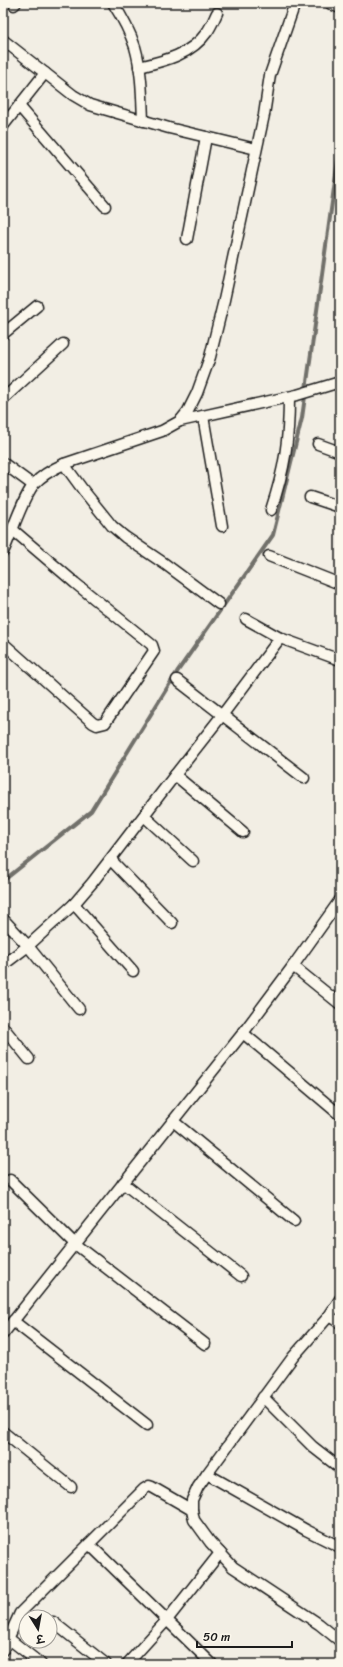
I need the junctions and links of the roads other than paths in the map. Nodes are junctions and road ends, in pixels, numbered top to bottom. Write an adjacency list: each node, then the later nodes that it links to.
1 (113, 3): 7 (street)
2 (294, 3): 13 (street)
3 (331, 3): 4 (street)
4 (340, 7)
5 (217, 13): 7 (street)
6 (3, 40): 8 (street)
7 (139, 67): 10 (street)
8 (45, 73): 9 (street); 10 (street)
9 (19, 106): 11 (street); 14 (street)
10 (143, 121): 12 (street)
11 (3, 126)
12 (206, 137): 13 (street); 15 (street)
13 (256, 149): 23 (street)
14 (105, 206)
15 (187, 239)
16 (37, 306): 17 (street)
17 (3, 334)
18 (63, 344): 21 (street)
19 (340, 382): 20 (street)
20 (293, 396): 22 (street); 31 (street)
21 (3, 399)
22 (203, 416): 23 (street); 32 (street)
23 (180, 421): 27 (street)
24 (318, 444): 25 (street)
25 (340, 452)
26 (3, 463): 28 (street)
27 (64, 464): 28 (street); 37 (street)
28 (33, 485): 33 (street)
29 (310, 497): 30 (street)
30 (340, 507)
31 (271, 510)
32 (222, 526)
33 (13, 530): 34 (street); 40 (street)
34 (3, 552)
35 (269, 556): 36 (street)
36 (340, 584)
37 (218, 604)
38 (246, 619): 39 (street)
39 (280, 638): 41 (street); 43 (street)
40 (3, 643)
41 (340, 660)
42 (178, 680): 43 (street)
43 (223, 714): 44 (street); 45 (street)
44 (175, 775): 46 (street); 47 (street)
45 (304, 778)
46 (144, 816): 48 (street); 49 (street)
47 (243, 832)
48 (111, 860): 51 (street); 53 (street)
49 (193, 860)
50 (340, 900): 56 (street)
51 (74, 904): 54 (street); 57 (street)
52 (3, 919): 54 (street)
53 (172, 923)
54 (28, 946): 55 (street); 59 (street)
55 (3, 965)
56 (293, 966): 58 (street); 61 (street)
57 (133, 971)
58 (340, 1004)
59 (79, 1010)
60 (3, 1027): 62 (street)
61 (243, 1033): 63 (street); 64 (street)
62 (29, 1059)
63 (340, 1115)
64 (173, 1121): 66 (street); 67 (street)
65 (10, 1180): 68 (street)
66 (123, 1183): 68 (street); 69 (street)
67 (294, 1221)
68 (74, 1243): 72 (street); 75 (street)
69 (241, 1276)
70 (340, 1299): 71 (street)
71 (329, 1316): 73 (street); 76 (street)
72 (13, 1322): 74 (street); 77 (street)
73 (340, 1323)
74 (3, 1334)
75 (205, 1344)
76 (263, 1397): 79 (street); 80 (street)
77 (147, 1425)
78 (3, 1432): 81 (street)
79 (340, 1468)
80 (207, 1474): 82 (street); 84 (street)
81 (71, 1488)
82 (192, 1510): 83 (street); 85 (street)
83 (89, 1544): 86 (street); 88 (street)
84 (340, 1547)
85 (220, 1553): 86 (street); 89 (street)
86 (167, 1620): 93 (street); 94 (street)
87 (58, 1626): 92 (street)
88 (8, 1638): 90 (street); 91 (street)
89 (340, 1641)
90 (3, 1650)
91 (40, 1664)
92 (106, 1664)
93 (127, 1664)
94 (212, 1664)

